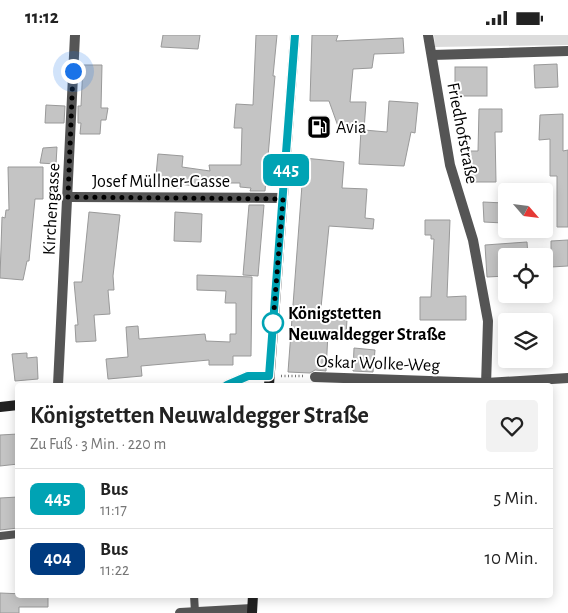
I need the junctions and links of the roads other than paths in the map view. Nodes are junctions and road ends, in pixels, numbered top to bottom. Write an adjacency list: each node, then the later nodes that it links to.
1 (75, 35): 7 (street, Kirchengasse)
2 (295, 35): 8 (main road)
3 (428, 35): 5 (street, Friedhofstraße)
4 (568, 51): 5 (street); 6 (street)
5 (432, 55): 15 (street, Friedhofstraße)
6 (568, 55)
7 (68, 197): 8 (street, Josef Müllner-Gasse); 12 (street, Kirchengasse)
8 (283, 199): 11 (main road)
9 (315, 377): 14 (street, Oskar Wolke-Weg)
10 (568, 378): 16 (street, Oskar Wolke-Weg)
11 (269, 380): 13 (main road)
12 (58, 383)
13 (232, 383)
14 (462, 383)
15 (486, 383)
16 (500, 383)
17 (15, 405): 18 (main road)
18 (0, 407)
19 (15, 534): 20 (lane)
20 (0, 536)
21 (194, 598): 24 (lane)
22 (253, 598): 23 (main road)
23 (252, 611): 24 (street)
24 (195, 612): 25 (street)
25 (180, 613)

